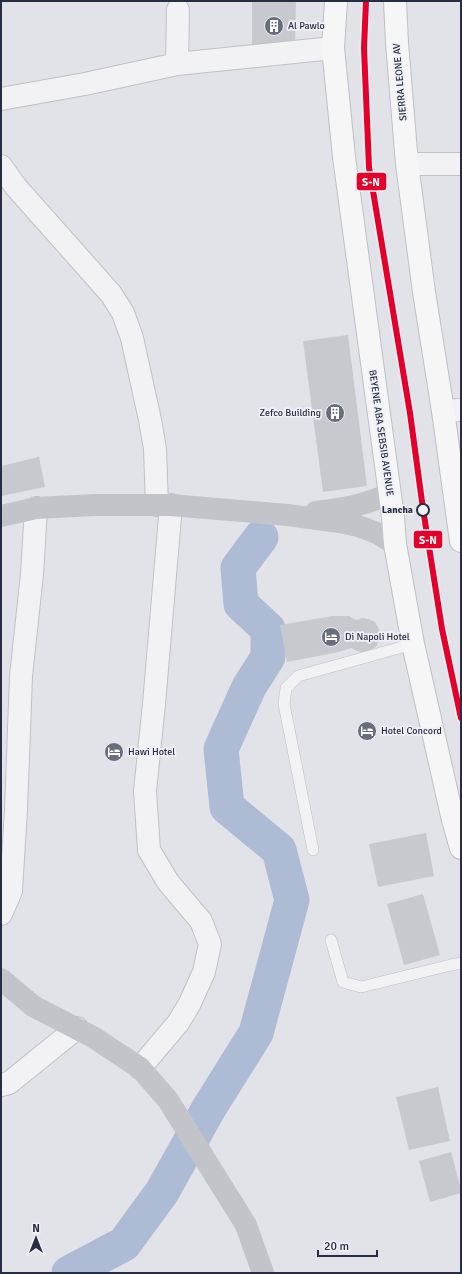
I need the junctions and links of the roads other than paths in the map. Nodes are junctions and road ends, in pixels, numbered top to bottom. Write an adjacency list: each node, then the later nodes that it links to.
1 (336, 1): 4 (main road)
2 (395, 1): 7 (main road, SIERRA LEONE AV)
3 (178, 10): 5 (street)
4 (333, 48): 5 (street); 11 (main road, BEYENE ABA SEBSIB AVENUE)
5 (177, 64): 6 (street)
6 (1, 99)
7 (407, 164): 8 (street); 10 (main road)
8 (461, 164)
9 (1, 166): 12 (street)
10 (452, 411): 16 (main road)
11 (389, 494): 14 (street); 17 (main road, BEYENE ABA SEBSIB AVENUE)
12 (164, 505): 13 (street); 14 (street); 26 (street)
13 (36, 508): 15 (street); 21 (street)
14 (286, 515): 17 (street)
15 (1, 516)
16 (461, 541)
17 (395, 544): 18 (main road, BEYENE ABA SEBSIB AVENUE)
18 (413, 644): 19 (main road, BEYENE ABA SEBSIB AVENUE); 20 (lane)
19 (461, 848)
20 (313, 850)
21 (1, 914)
22 (331, 940): 23 (lane)
23 (461, 963)
24 (1, 979): 25 (street)
25 (77, 1028): 26 (street); 27 (street)
26 (140, 1068): 28 (street)
27 (1, 1085)
28 (263, 1273)

